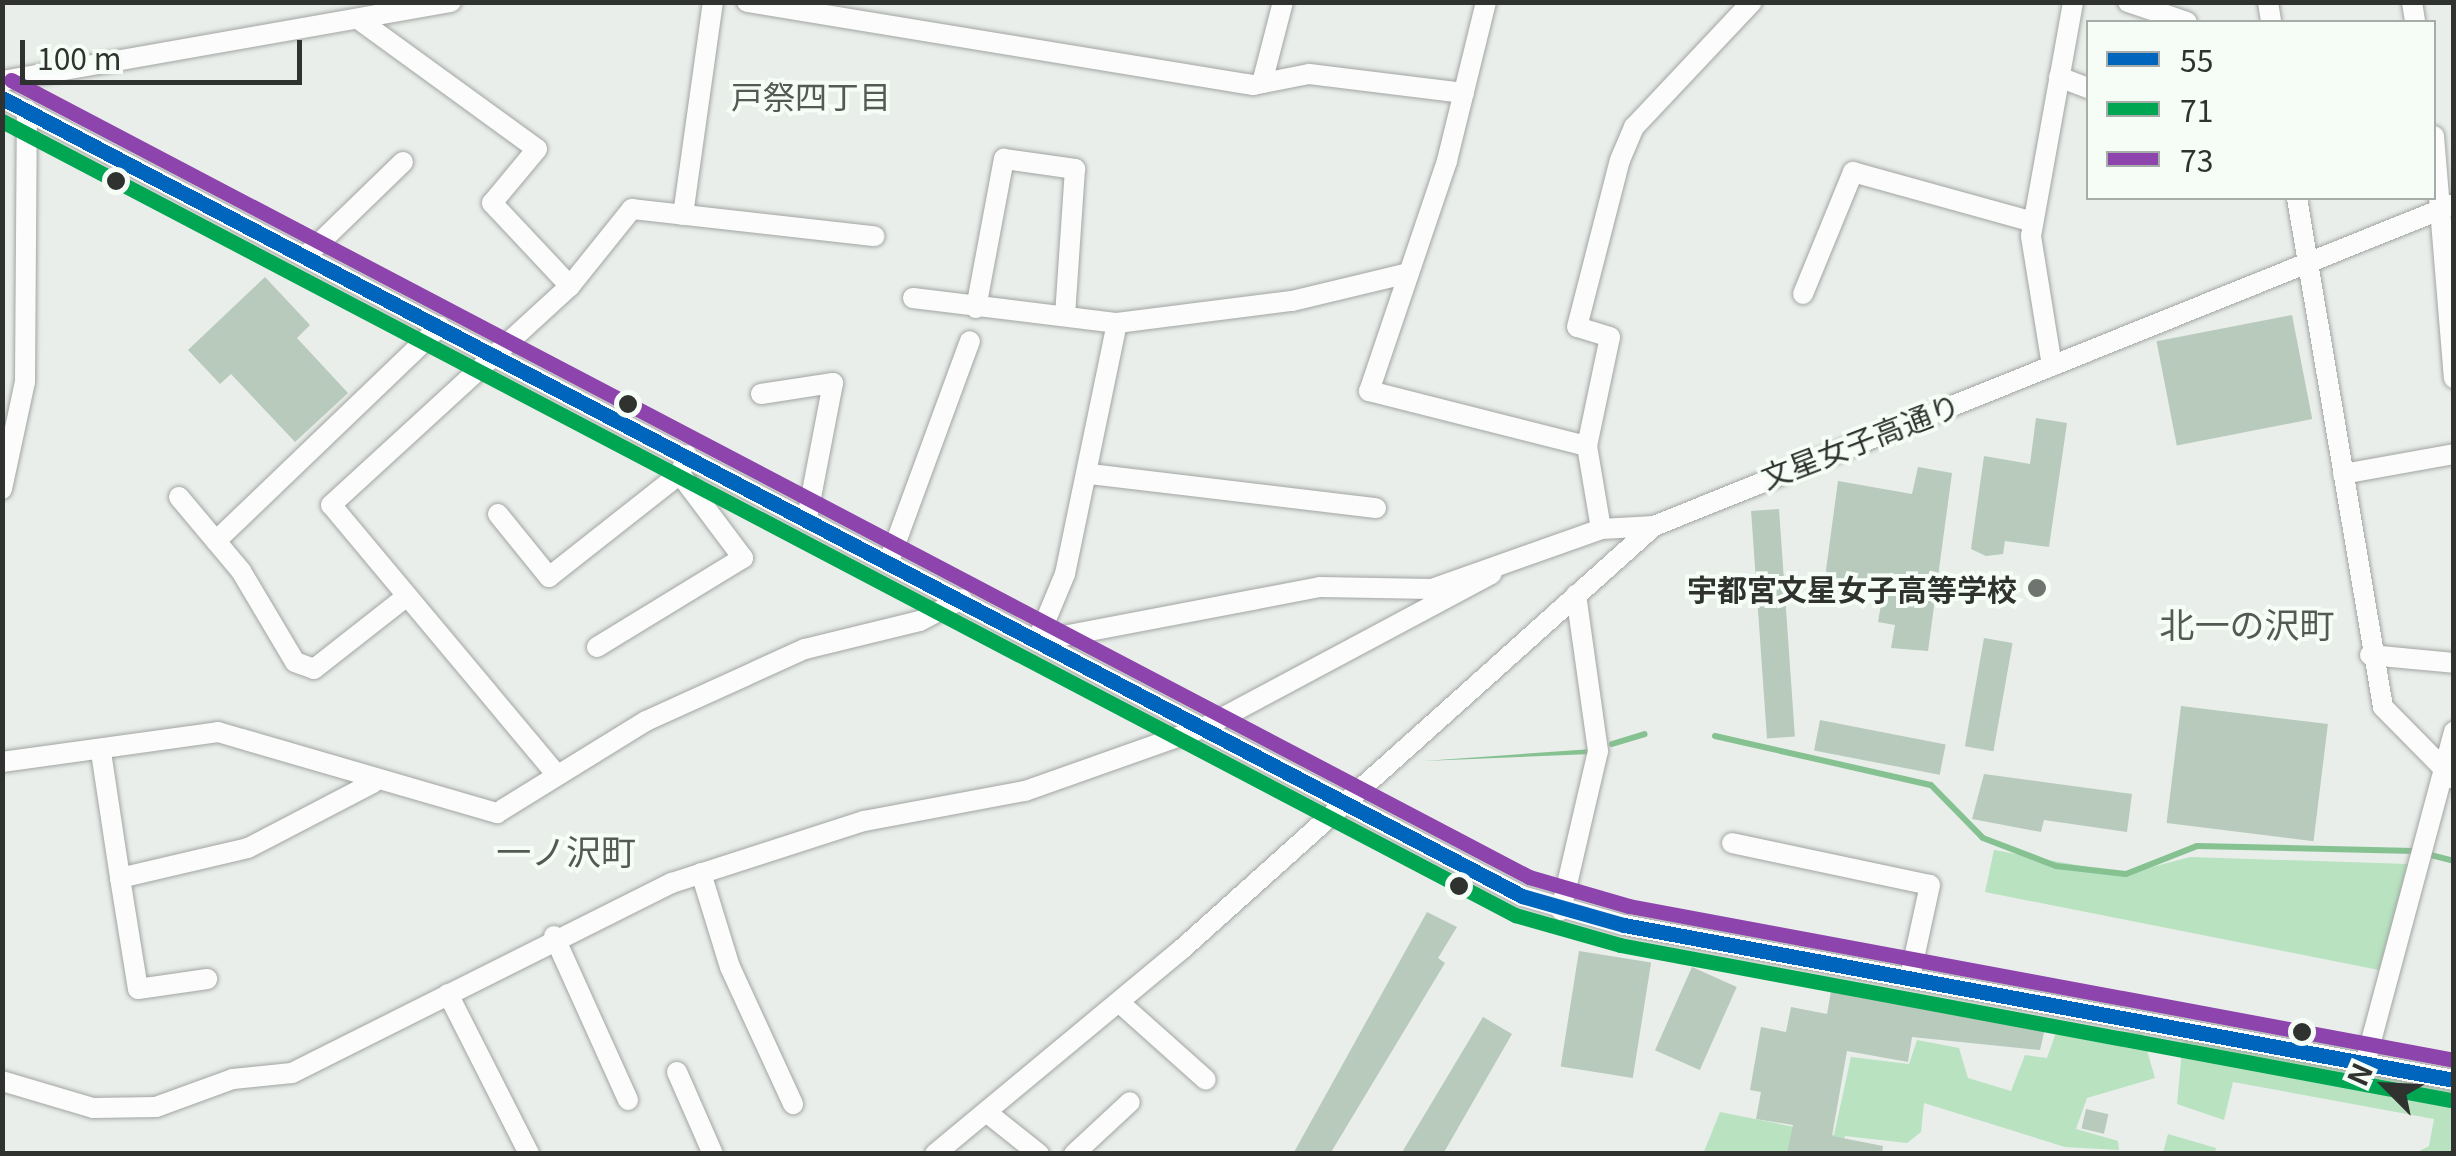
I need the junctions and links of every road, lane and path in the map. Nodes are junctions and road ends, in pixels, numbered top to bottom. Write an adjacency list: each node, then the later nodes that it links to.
1 (450, 2): 9 (street)
2 (713, 2): 22 (street)
3 (748, 2): 13 (street)
4 (1283, 2): 13 (street)
5 (1486, 2): 15 (street)
6 (1752, 2): 40 (street)
7 (2072, 2): 11 (street)
8 (2128, 2): 10 (street)
9 (358, 19): 12 (street); 28 (street)
10 (2181, 20)
11 (2059, 78): 14 (street); 23 (street)
12 (2, 81)
13 (1262, 83): 15 (street)
14 (2086, 87)
15 (1464, 93): 27 (street)
16 (2, 98): 17 (street)
17 (27, 110): 25 (street); 45 (street)
18 (2436, 145): 21 (street)
19 (403, 162): 25 (street)
20 (2297, 200): 26 (street)
21 (2449, 205): 26 (street, 文星女子高通り); 38 (street)
22 (683, 214): 24 (street); 28 (street)
23 (2033, 222): 29 (street); 37 (street)
24 (874, 236)
25 (306, 256): 34 (street)
26 (2307, 261): 37 (street, 文星女子高通り); 44 (street)
27 (1409, 273): 33 (street); 40 (street)
28 (570, 286): 36 (street)
29 (1803, 294)
30 (914, 298): 31 (street)
31 (976, 308): 32 (street); 32 (street)
32 (1065, 315): 33 (street)
33 (1117, 323): 43 (street)
34 (440, 326): 36 (street); 52 (street)
35 (970, 340): 53 (street)
36 (497, 355): 42 (street); 56 (street)
37 (2052, 366): 50 (street, 文星女子高通り)
38 (2454, 378)
39 (762, 394): 49 (street)
40 (1587, 446): 51 (street)
41 (2454, 454): 44 (street)
42 (684, 464): 48 (street); 49 (street); 59 (street)
43 (1090, 474): 47 (street); 58 (street)
44 (2344, 474): 60 (street)
45 (2, 490)
46 (179, 497): 52 (street)
47 (1376, 508)
48 (498, 514)
49 (807, 518): 53 (street)
50 (1654, 526): 51 (street); 55 (street, 文星女子高通り)
51 (1601, 529): 54 (street)
52 (216, 541): 56 (street)
53 (890, 561): 57 (street)
54 (1492, 574): 58 (street); 62 (street)
55 (1576, 595): 69 (street, 文星女子高通り); 73 (street)
56 (407, 596): 66 (street)
57 (962, 599): 58 (street); 66 (street)
58 (1037, 640): 62 (street)
59 (597, 647)
60 (2370, 654): 61 (street); 67 (street)
61 (2454, 663)
62 (1203, 728): 69 (street); 71 (street)
63 (2454, 732): 67 (street)
64 (100, 752): 65 (street); 68 (street); 72 (street)
65 (2, 762)
66 (557, 775): 68 (street)
67 (2450, 775): 79 (street)
68 (372, 784): 72 (street)
69 (1343, 802): 73 (street); 78 (street, 文星女子高通り)
70 (1732, 843): 75 (street)
71 (701, 873): 74 (street); 86 (street)
72 (120, 878): 76 (street)
73 (1561, 910): 75 (street)
74 (554, 936): 77 (street); 84 (street)
75 (1910, 978): 79 (street)
76 (207, 980)
77 (448, 994): 83 (street); 88 (street)
78 (1120, 1003): 81 (street); 87 (street, 文星女子高通り)
79 (2366, 1060): 82 (street)
80 (677, 1072): 89 (street)
81 (1206, 1080)
82 (2454, 1080)
83 (2, 1082)
84 (628, 1100)
85 (1130, 1102): 92 (street)
86 (793, 1104)
87 (990, 1115): 90 (street, 文星女子高通り); 91 (street)
88 (530, 1154)
89 (713, 1154)
90 (936, 1154)
91 (1039, 1154)
92 (1074, 1154)

